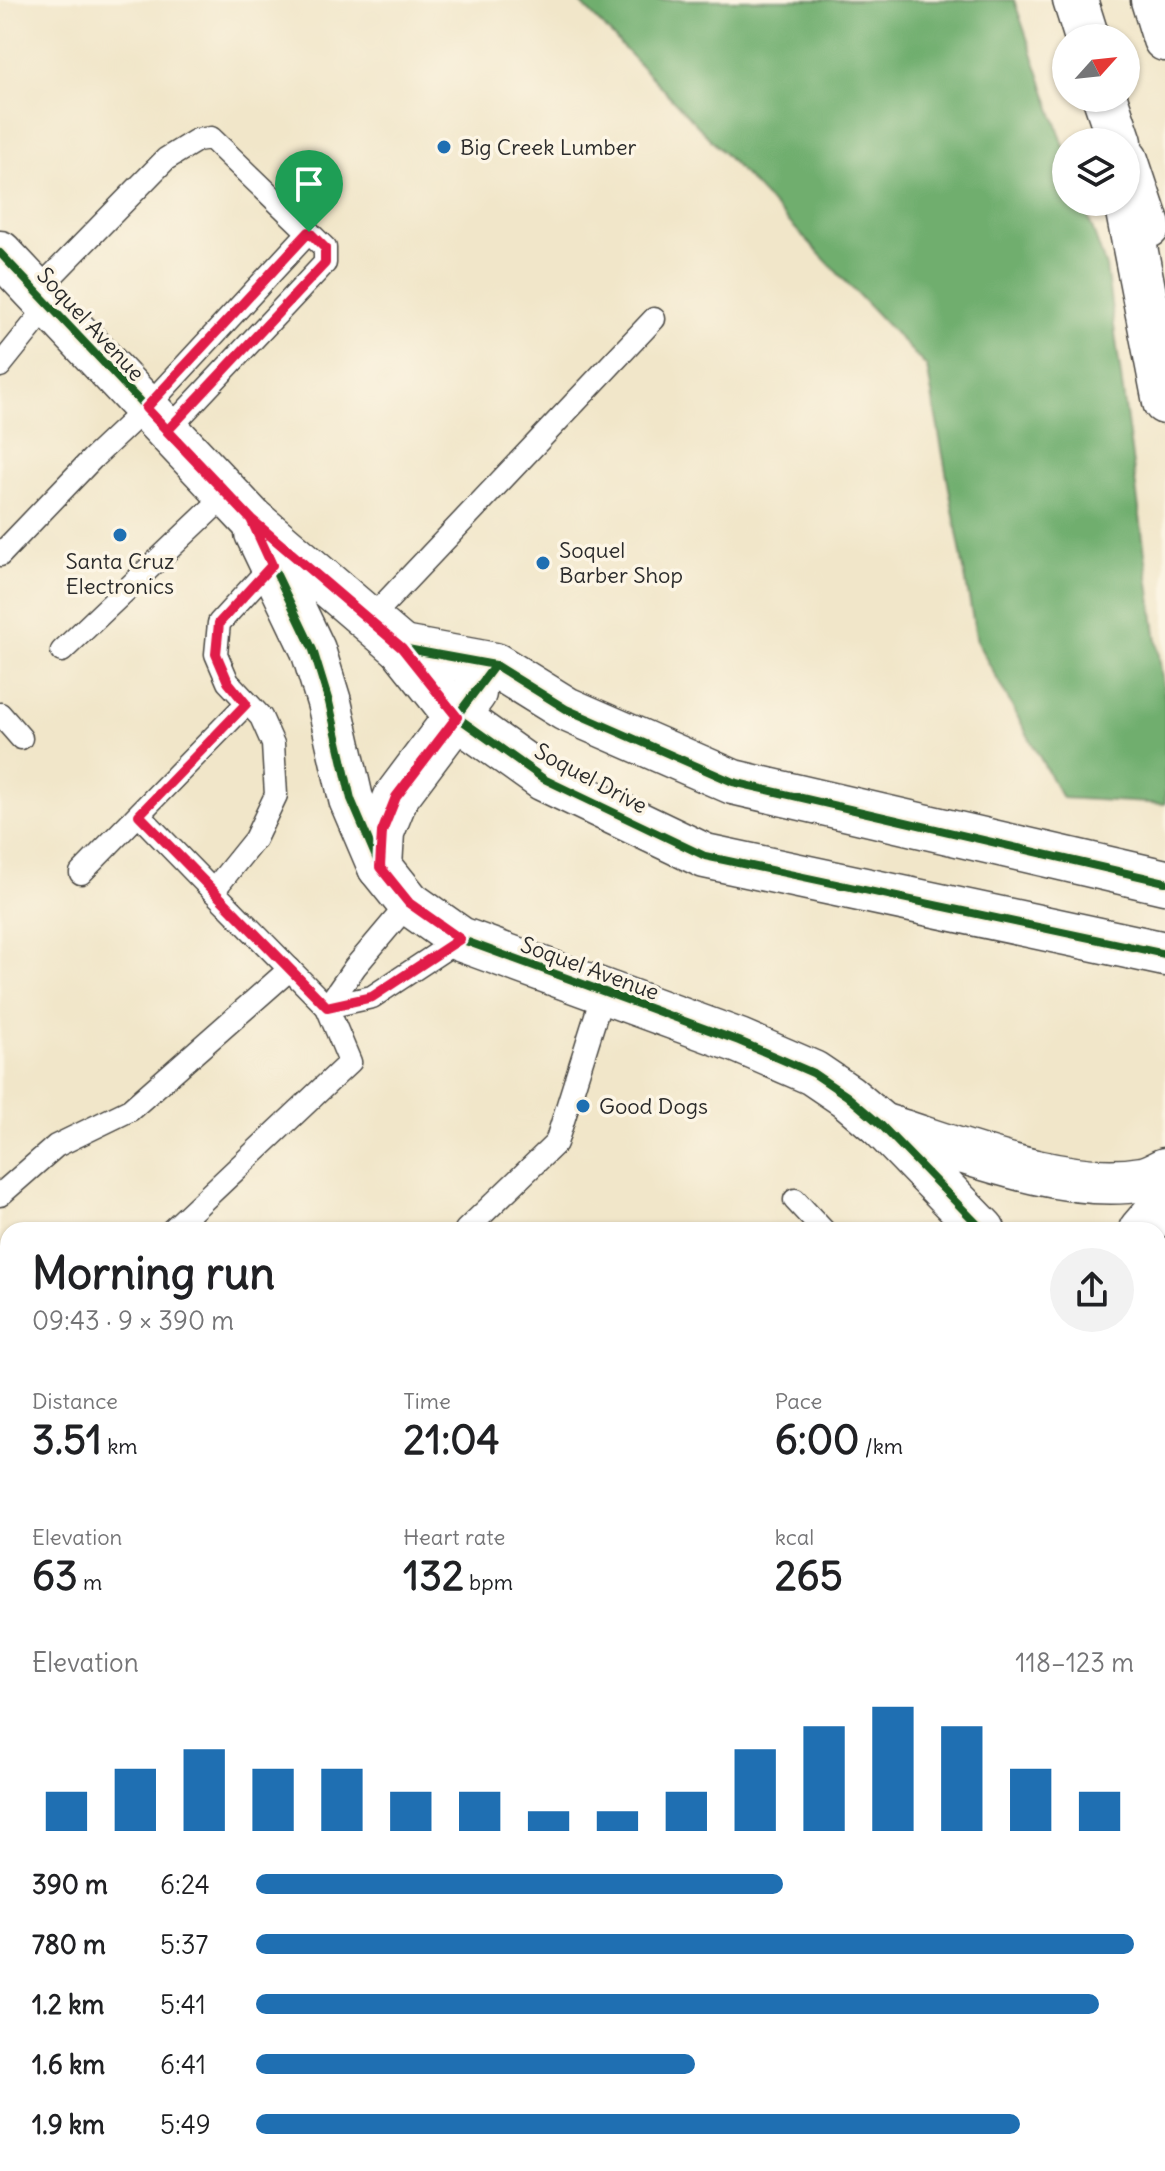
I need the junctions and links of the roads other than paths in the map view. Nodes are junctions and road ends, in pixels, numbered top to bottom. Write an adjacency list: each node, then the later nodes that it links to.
1 (1075, 0): 3 (main road)
2 (1153, 0): 4 (main road)
3 (1083, 24)
4 (1165, 39)
5 (1140, 205): 9 (main road)
6 (1129, 216): 13 (main road)
7 (309, 232): 10 (lane); 14 (lane); 14 (lane)
8 (0, 253): 10 (main road, Soquel Avenue)
9 (1165, 284)
10 (43, 298): 12 (lane); 14 (main road, Soquel Avenue)
11 (654, 319): 18 (lane)
12 (0, 366)
13 (1165, 402)
14 (156, 419): 15 (main road, Soquel Avenue); 16 (lane)
15 (239, 507): 17 (main road, Soquel Avenue); 18 (main road, Soquel Avenue); 20 (lane)
16 (0, 555)
17 (272, 565): 22 (lane); 27 (main road, Soquel Avenue)
18 (369, 620): 19 (main road, Soquel Avenue)
19 (402, 648): 21 (main road); 24 (main road, Soquel Drive)
20 (62, 651)
21 (495, 665): 24 (main road); 29 (main road)
22 (246, 704): 26 (lane); 30 (lane)
23 (0, 714): 25 (lane)
24 (457, 717): 27 (main road); 33 (main road, Soquel Drive)
25 (21, 738)
26 (139, 815): 28 (lane); 30 (lane)
27 (380, 867): 31 (main road, Soquel Avenue)
28 (81, 873)
29 (1151, 880)
30 (213, 891): 34 (lane)
31 (409, 903): 32 (main road, Soquel Avenue); 36 (lane)
32 (460, 939): 35 (main road, Soquel Avenue); 36 (lane)
33 (1156, 952)
34 (290, 969): 36 (lane); 39 (lane)
35 (603, 993): 37 (main road, Soquel Avenue); 43 (lane)
36 (327, 1007): 42 (lane)
37 (881, 1125): 38 (main road); 45 (main road, Soquel Avenue)
38 (1165, 1170)
39 (0, 1195)
40 (795, 1200): 44 (lane)
41 (1165, 1202): 46 (main road)
42 (180, 1222)
43 (474, 1222)
44 (816, 1222)
45 (964, 1222)
46 (1148, 1222)

